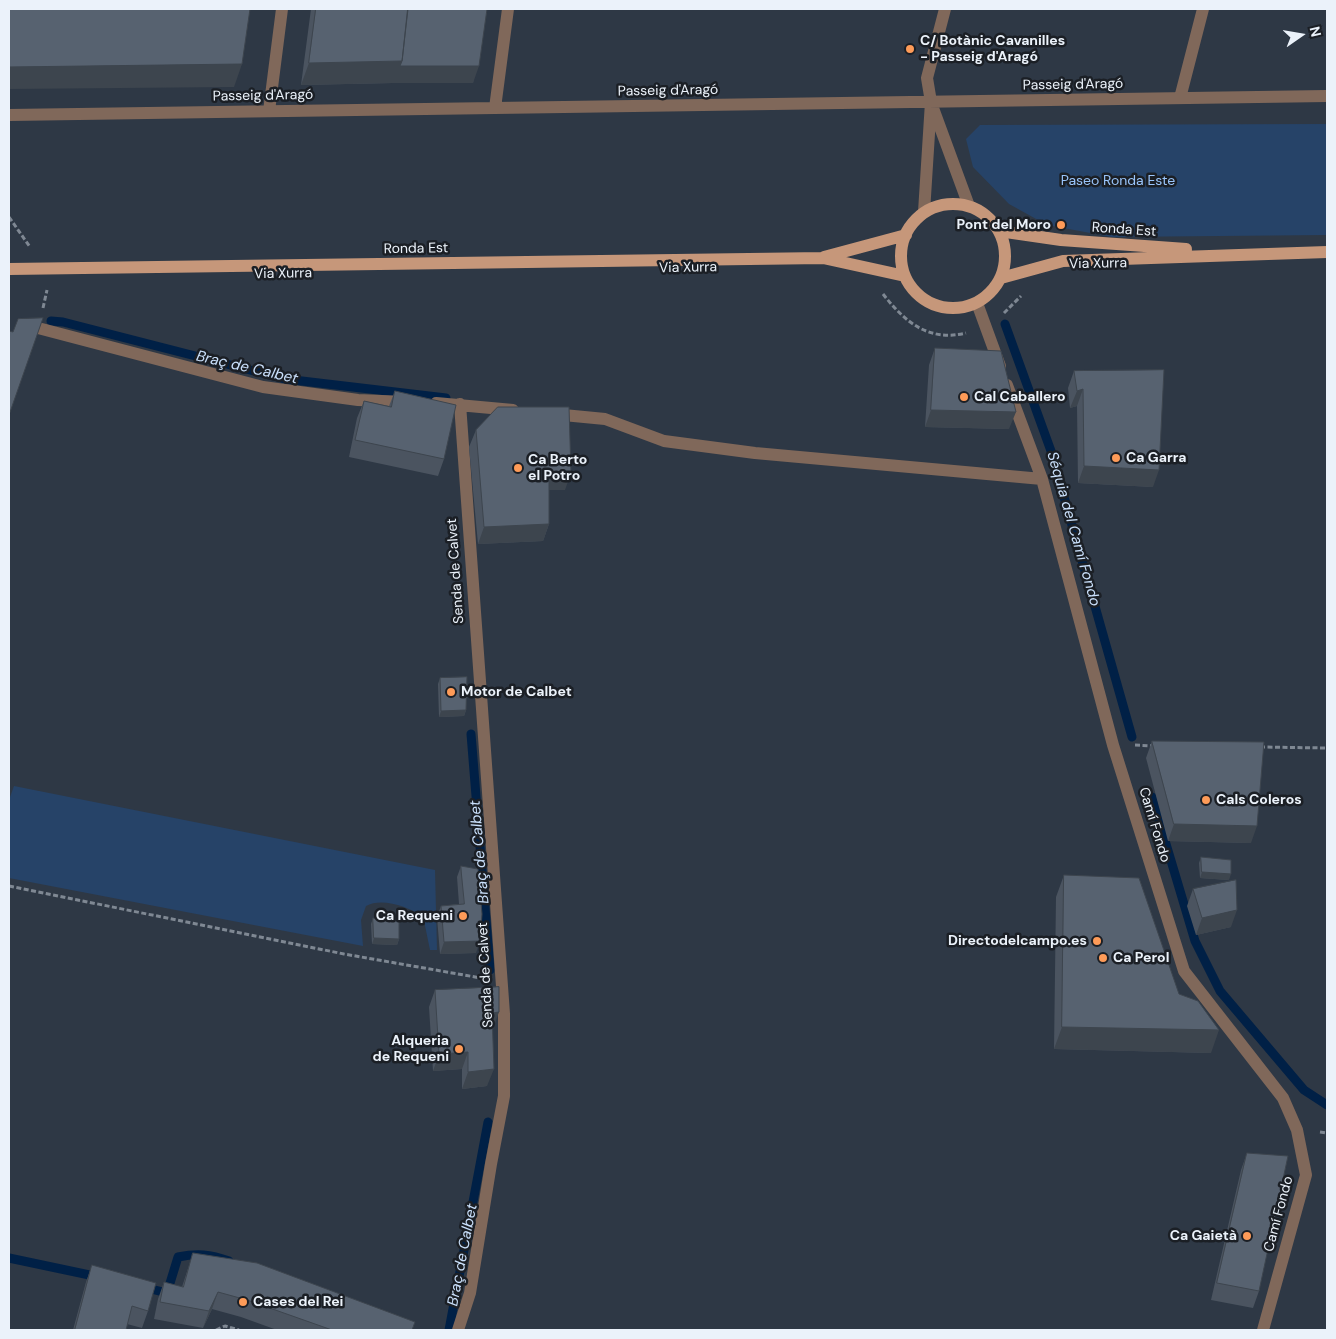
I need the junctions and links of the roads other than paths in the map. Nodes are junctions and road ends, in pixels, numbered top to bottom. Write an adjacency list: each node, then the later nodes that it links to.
1 (282, 9): 9 (street)
2 (508, 9): 8 (street)
3 (945, 9): 7 (street)
4 (1203, 9): 6 (street)
5 (1327, 96): 6 (street, Passeig d'Aragó)
6 (1180, 98): 7 (street, Passeig d'Aragó)
7 (931, 102): 8 (street, Passeig d'Aragó); 11 (street); 12 (street)
8 (495, 108): 9 (street, Passeig d'Aragó)
9 (269, 111): 10 (street, Passeig d'Aragó)
10 (9, 115)
11 (969, 206): 12 (main road); 13 (main road)
12 (924, 212): 14 (main road)
13 (999, 230): 16 (main road, Ronda Est); 20 (main road)
14 (906, 234): 17 (main road, Ronda Est); 19 (main road)
15 (1327, 252): 16 (main road, Ronda Est)
16 (1248, 253): 20 (main road, Ronda Est)
17 (823, 258): 18 (main road, Ronda Est); 19 (main road, Ronda Est)
18 (9, 269)
19 (905, 276): 21 (main road)
20 (1001, 278): 21 (main road)
21 (977, 303): 24 (street, Camí Fondo)
22 (38, 328): 23 (street)
23 (460, 404): 24 (street); 25 (street, Senda de Calvet)
24 (1042, 479): 26 (street, Camí Fondo)
25 (458, 1330)
26 (1263, 1330)

